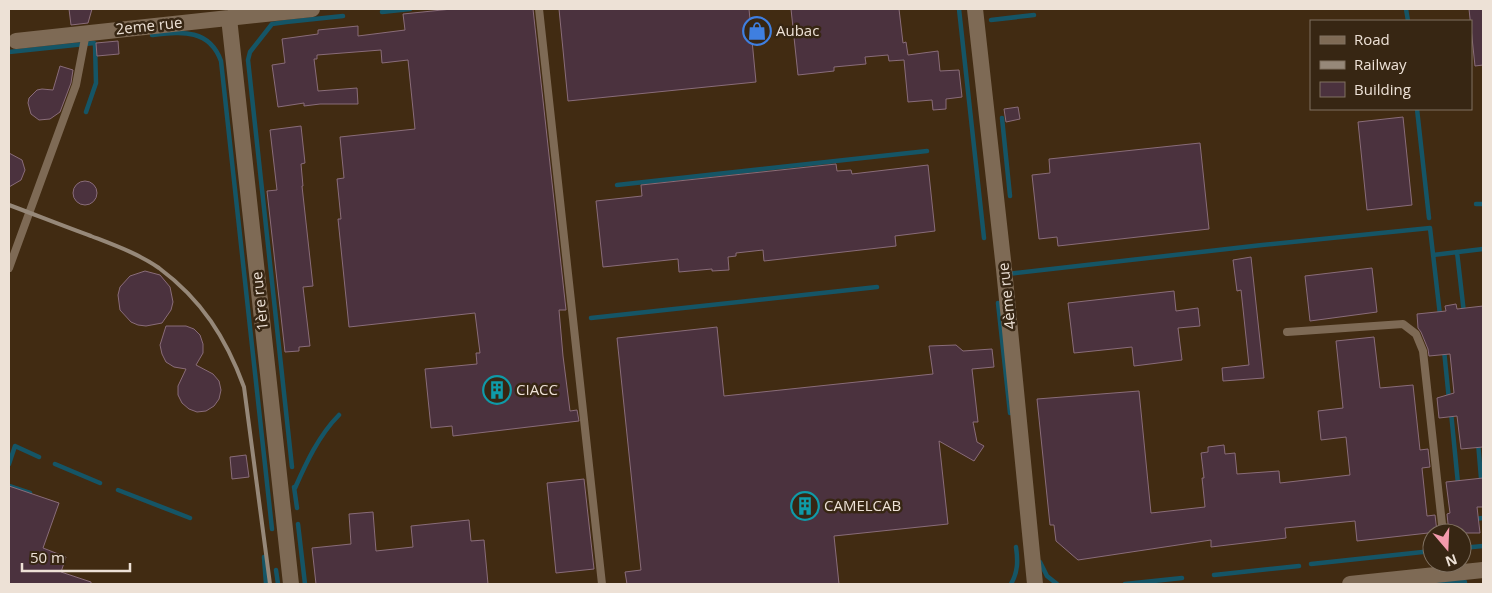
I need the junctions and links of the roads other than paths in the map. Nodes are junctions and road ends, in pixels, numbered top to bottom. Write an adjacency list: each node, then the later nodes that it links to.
1 (312, 9): 4 (street, 2eme rue)
2 (539, 9): 12 (lane)
3 (975, 9): 13 (street, 4ème rue)
4 (229, 18): 5 (street, 2eme rue); 11 (street, 1ère rue)
5 (86, 33): 6 (street, 2eme rue); 7 (lane)
6 (16, 41)
7 (9, 268)
8 (1287, 332): 9 (lane)
9 (1442, 523)
10 (1422, 573): 14 (street)
11 (291, 584)
12 (602, 584)
13 (1035, 584)
14 (1350, 584)

